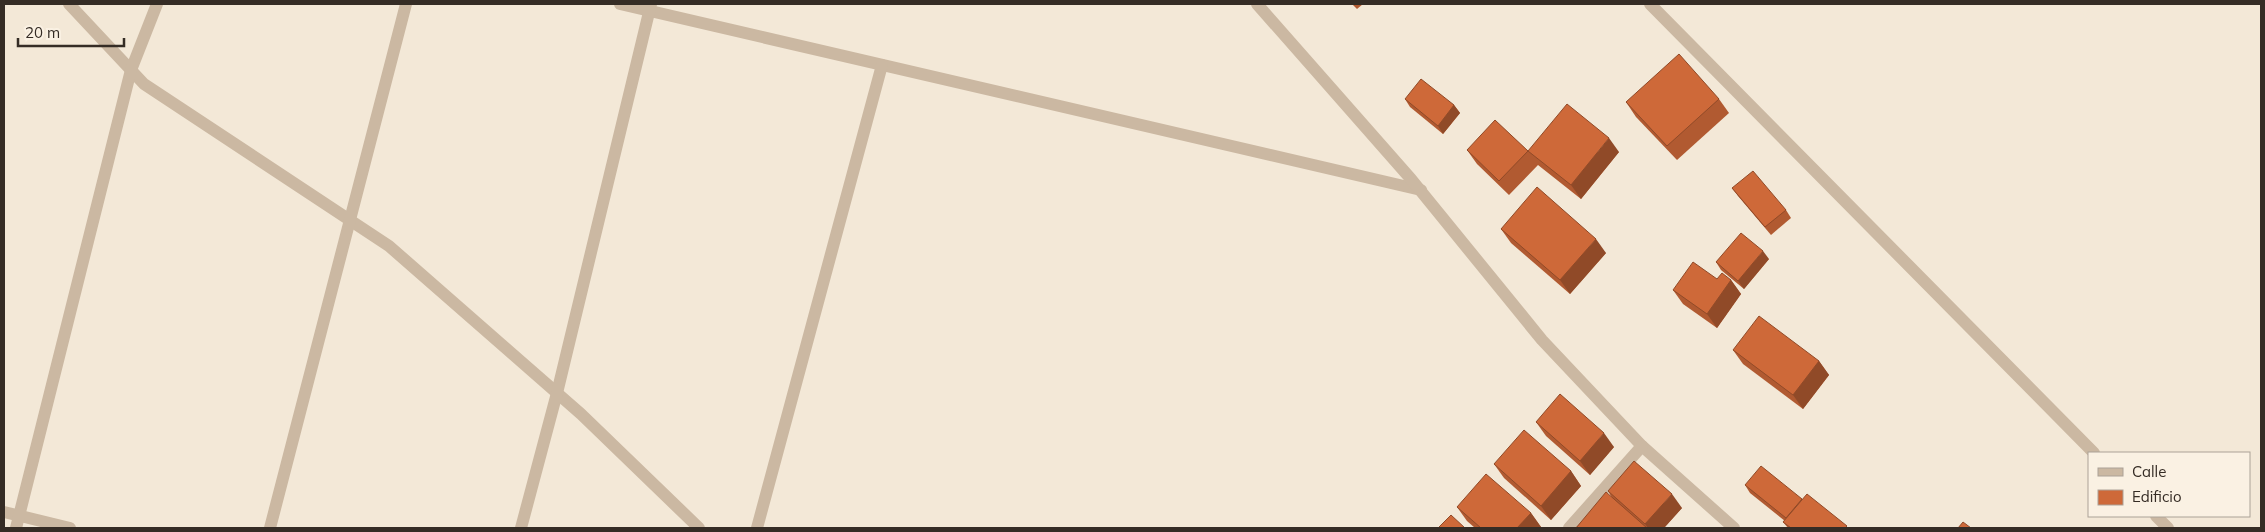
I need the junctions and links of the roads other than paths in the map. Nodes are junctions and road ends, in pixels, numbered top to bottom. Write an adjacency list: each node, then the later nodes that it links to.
1 (70, 4): 9 (street)
2 (157, 4): 9 (street)
3 (406, 4): 11 (street)
4 (620, 4): 7 (street)
5 (1257, 4): 10 (street)
6 (1650, 4): 14 (street)
7 (651, 7): 8 (street); 12 (street)
8 (882, 65): 10 (street); 23 (street)
9 (131, 70): 11 (street); 16 (street)
10 (1421, 190): 13 (street)
11 (350, 220): 12 (street); 20 (street)
12 (557, 392): 21 (street); 22 (street)
13 (1642, 446): 24 (street); 25 (street)
14 (2093, 452)
15 (4, 512): 16 (street)
16 (19, 515): 18 (street); 19 (street)
17 (2157, 517): 26 (street)
18 (16, 528)
19 (70, 528)
20 (270, 528)
21 (521, 528)
22 (699, 528)
23 (757, 528)
24 (1569, 528)
25 (1734, 528)
26 (2168, 528)

